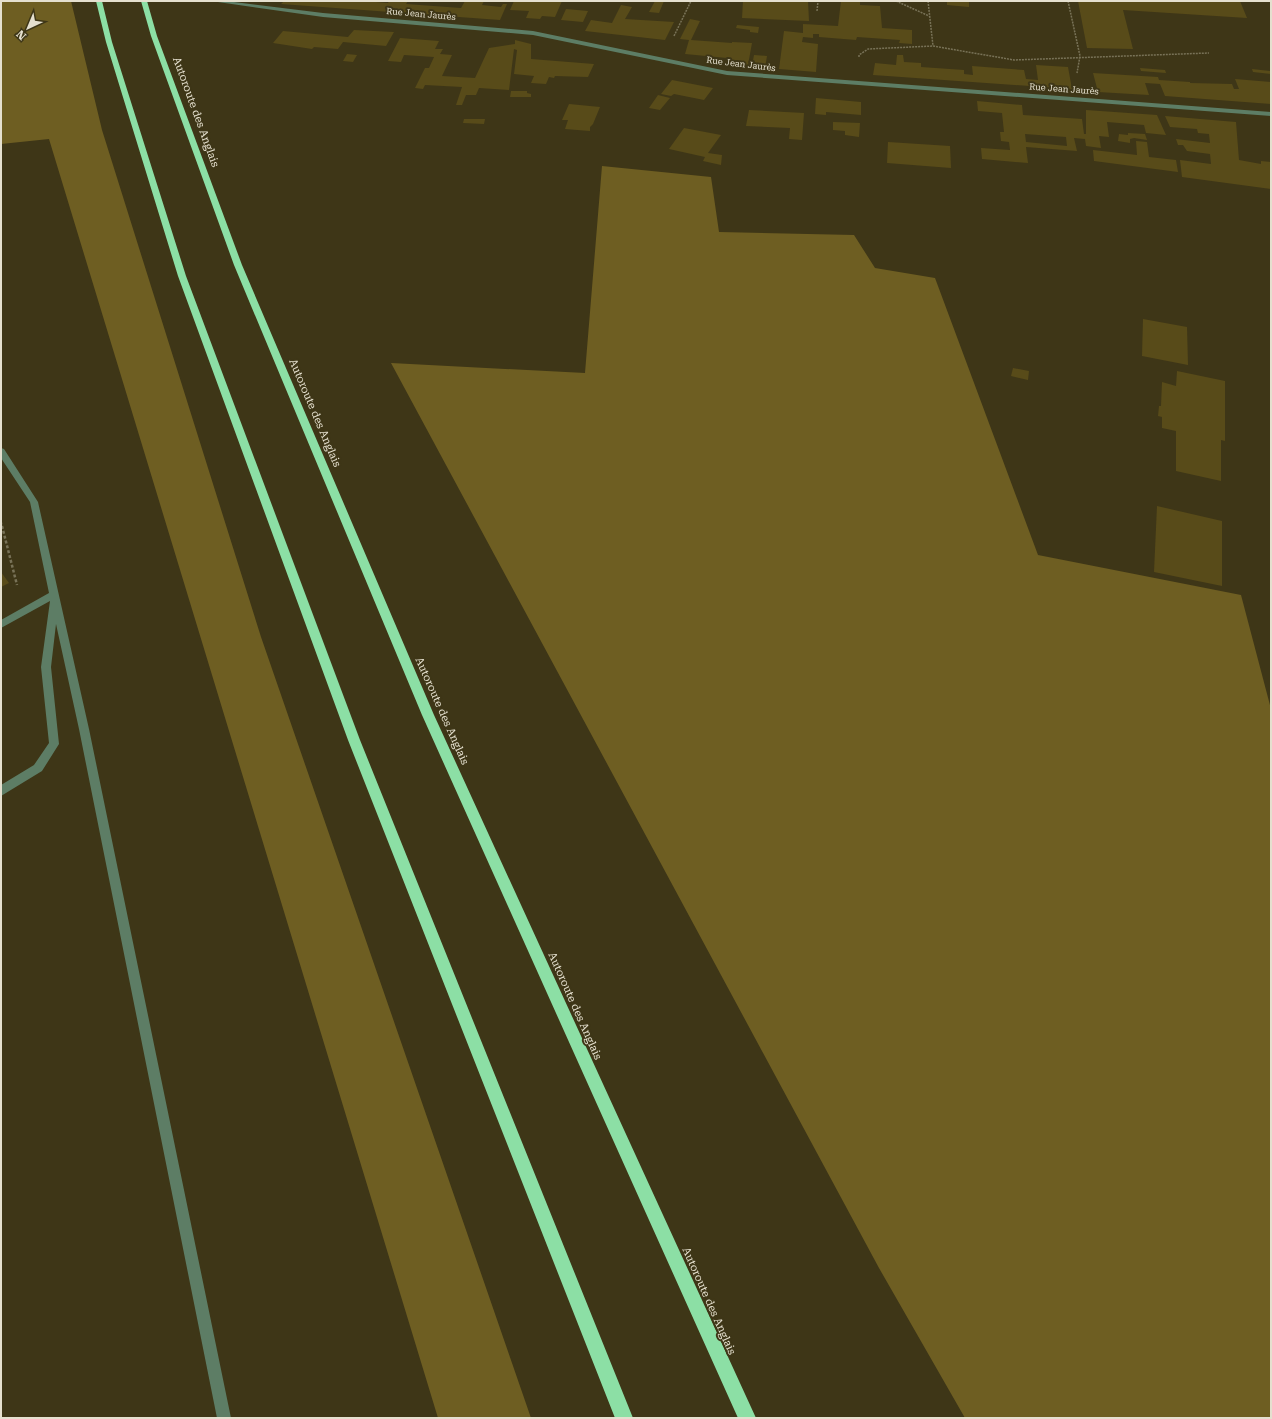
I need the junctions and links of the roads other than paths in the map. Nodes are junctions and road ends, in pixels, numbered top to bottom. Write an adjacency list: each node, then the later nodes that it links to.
1 (99, 1): 10 (highway)
2 (144, 1): 11 (highway, Autoroute des Anglais)
3 (214, 1): 4 (street, Rue Jean Jaurès)
4 (1271, 114)
5 (1, 451): 6 (street)
6 (54, 595): 7 (street); 8 (street); 9 (street)
7 (1, 624)
8 (1, 791)
9 (224, 1418)
10 (624, 1418)
11 (747, 1418)

